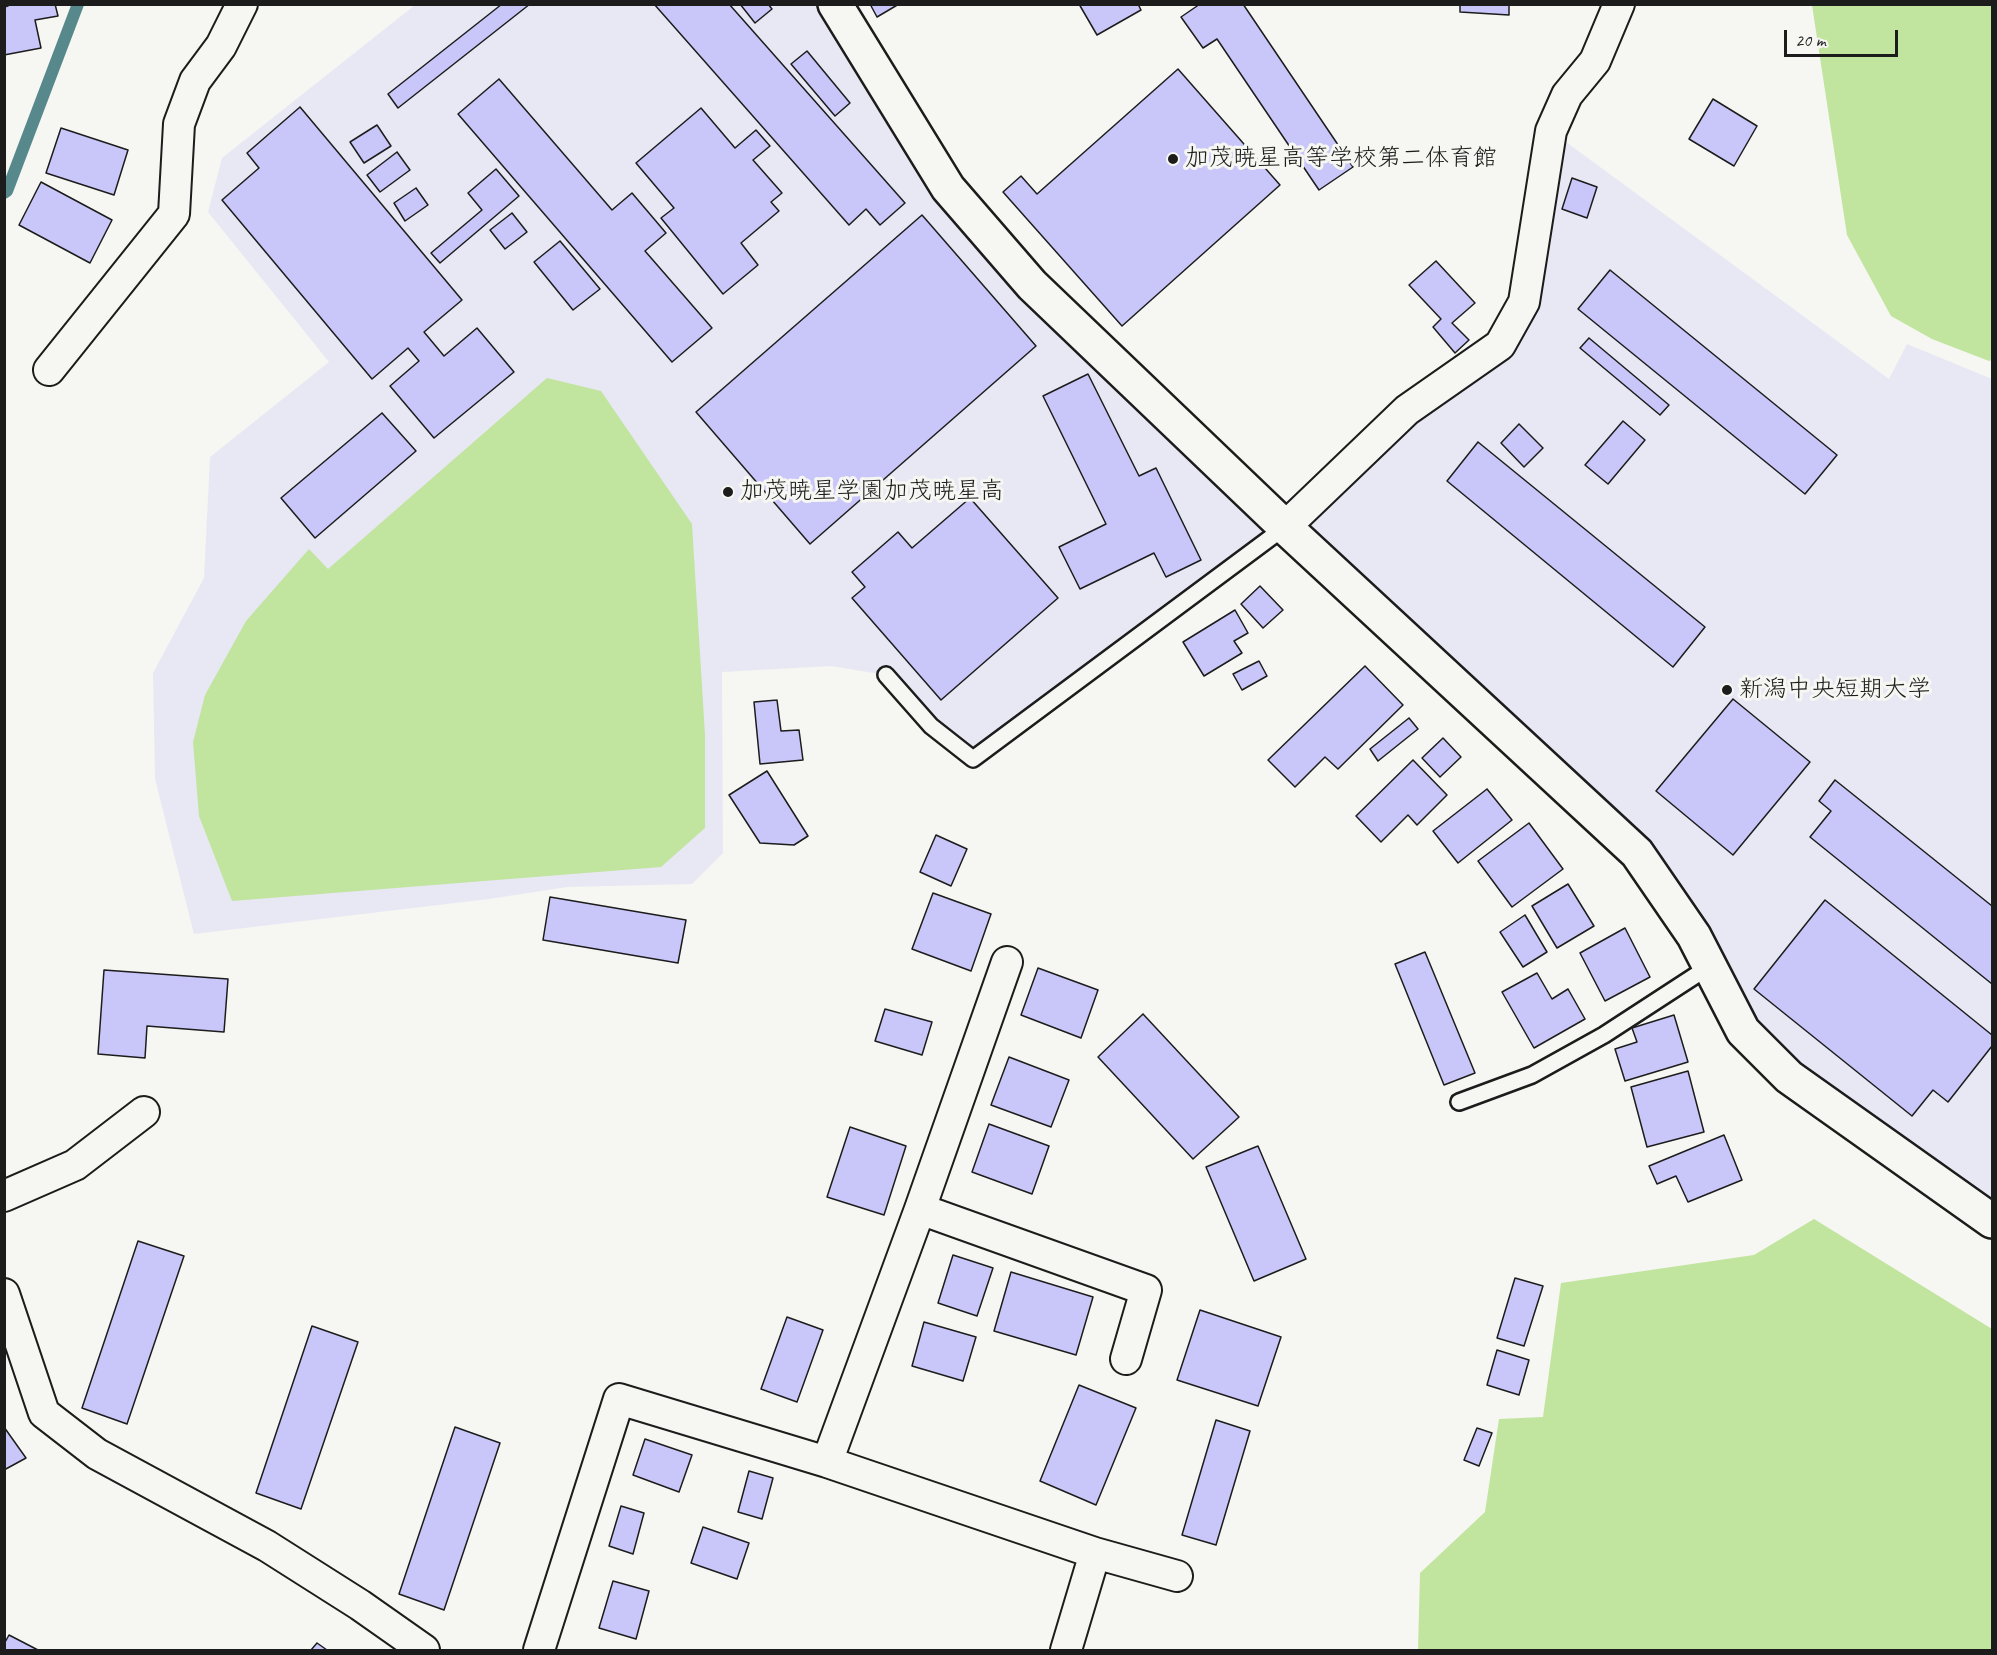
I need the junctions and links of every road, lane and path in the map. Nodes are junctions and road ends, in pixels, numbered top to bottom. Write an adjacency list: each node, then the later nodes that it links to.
1 (242, 4): 4 (street)
2 (835, 4): 5 (street)
3 (1619, 4): 5 (street)
4 (49, 370)
5 (1285, 527): 6 (lane); 8 (street)
6 (886, 675)
7 (1007, 962): 12 (street)
8 (1710, 966): 9 (lane); 13 (street)
9 (1459, 1102)
10 (144, 1112): 11 (street)
11 (4, 1196)
12 (920, 1209): 15 (street); 16 (street)
13 (1992, 1221)
14 (4, 1294): 19 (street)
15 (1126, 1359)
16 (827, 1462): 17 (street); 20 (street)
17 (1095, 1552): 18 (street); 21 (street)
18 (1177, 1576)
19 (424, 1650)
20 (539, 1650)
21 (1066, 1650)

